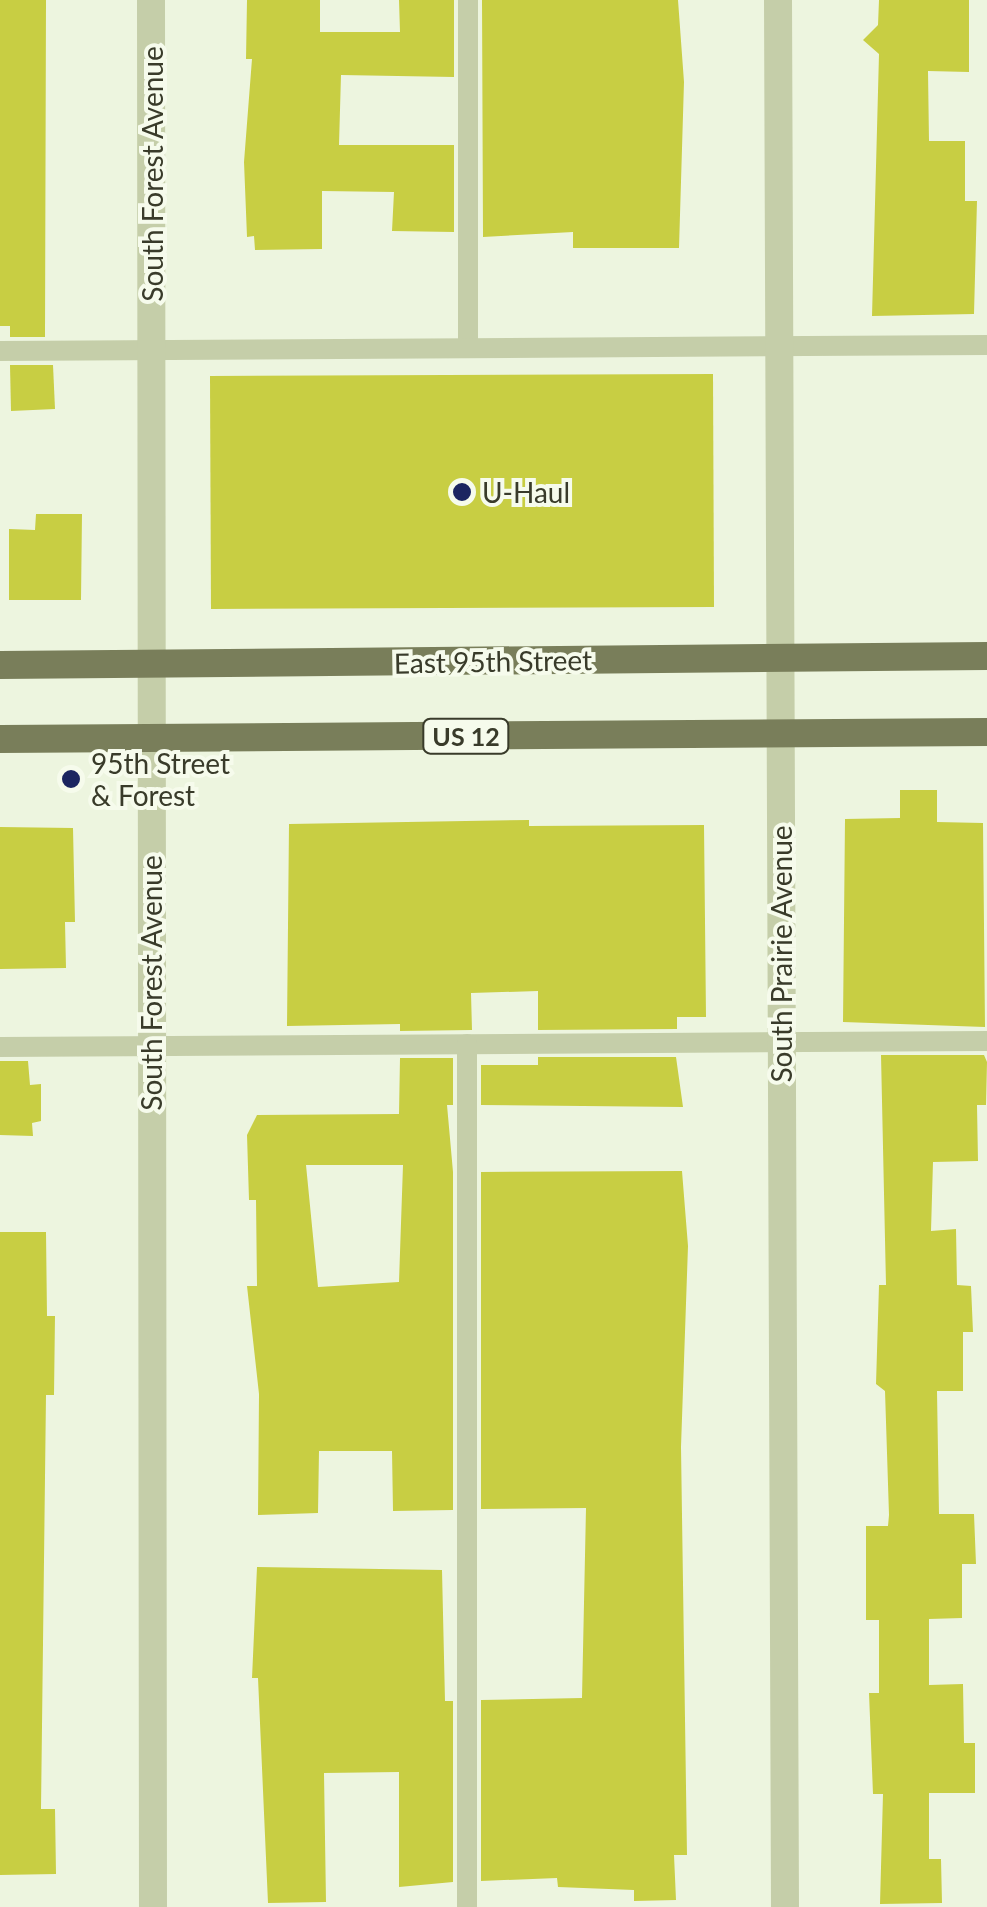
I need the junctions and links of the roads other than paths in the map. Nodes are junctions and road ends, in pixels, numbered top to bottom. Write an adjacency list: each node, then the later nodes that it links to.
1 (151, 0): 7 (street, South Forest Avenue)
2 (468, 0): 6 (lane)
3 (778, 0): 5 (street, South Prairie Avenue)
4 (987, 344): 5 (lane)
5 (779, 346): 6 (lane); 10 (street, South Prairie Avenue)
6 (468, 348): 7 (lane)
7 (152, 350): 8 (lane); 12 (street, South Forest Avenue)
8 (0, 351)
9 (987, 656): 10 (main road, East 95th Street)
10 (780, 658): 12 (main road, East 95th Street); 14 (street, South Prairie Avenue)
11 (0, 665): 12 (main road, East 95th Street)
12 (152, 666): 15 (street, South Forest Avenue)
13 (987, 732): 14 (main road, US 12)
14 (780, 734): 15 (main road, US 12); 17 (street, South Prairie Avenue)
15 (152, 738): 16 (main road, US 12); 20 (street, South Forest Avenue)
16 (0, 739)
17 (782, 1042): 18 (lane); 19 (lane); 24 (street, South Prairie Avenue)
18 (987, 1042)
19 (467, 1044): 20 (lane); 23 (lane)
20 (150, 1046): 21 (lane); 22 (street, South Forest Avenue)
21 (0, 1047)
22 (152, 1907)
23 (467, 1907)
24 (784, 1907)

